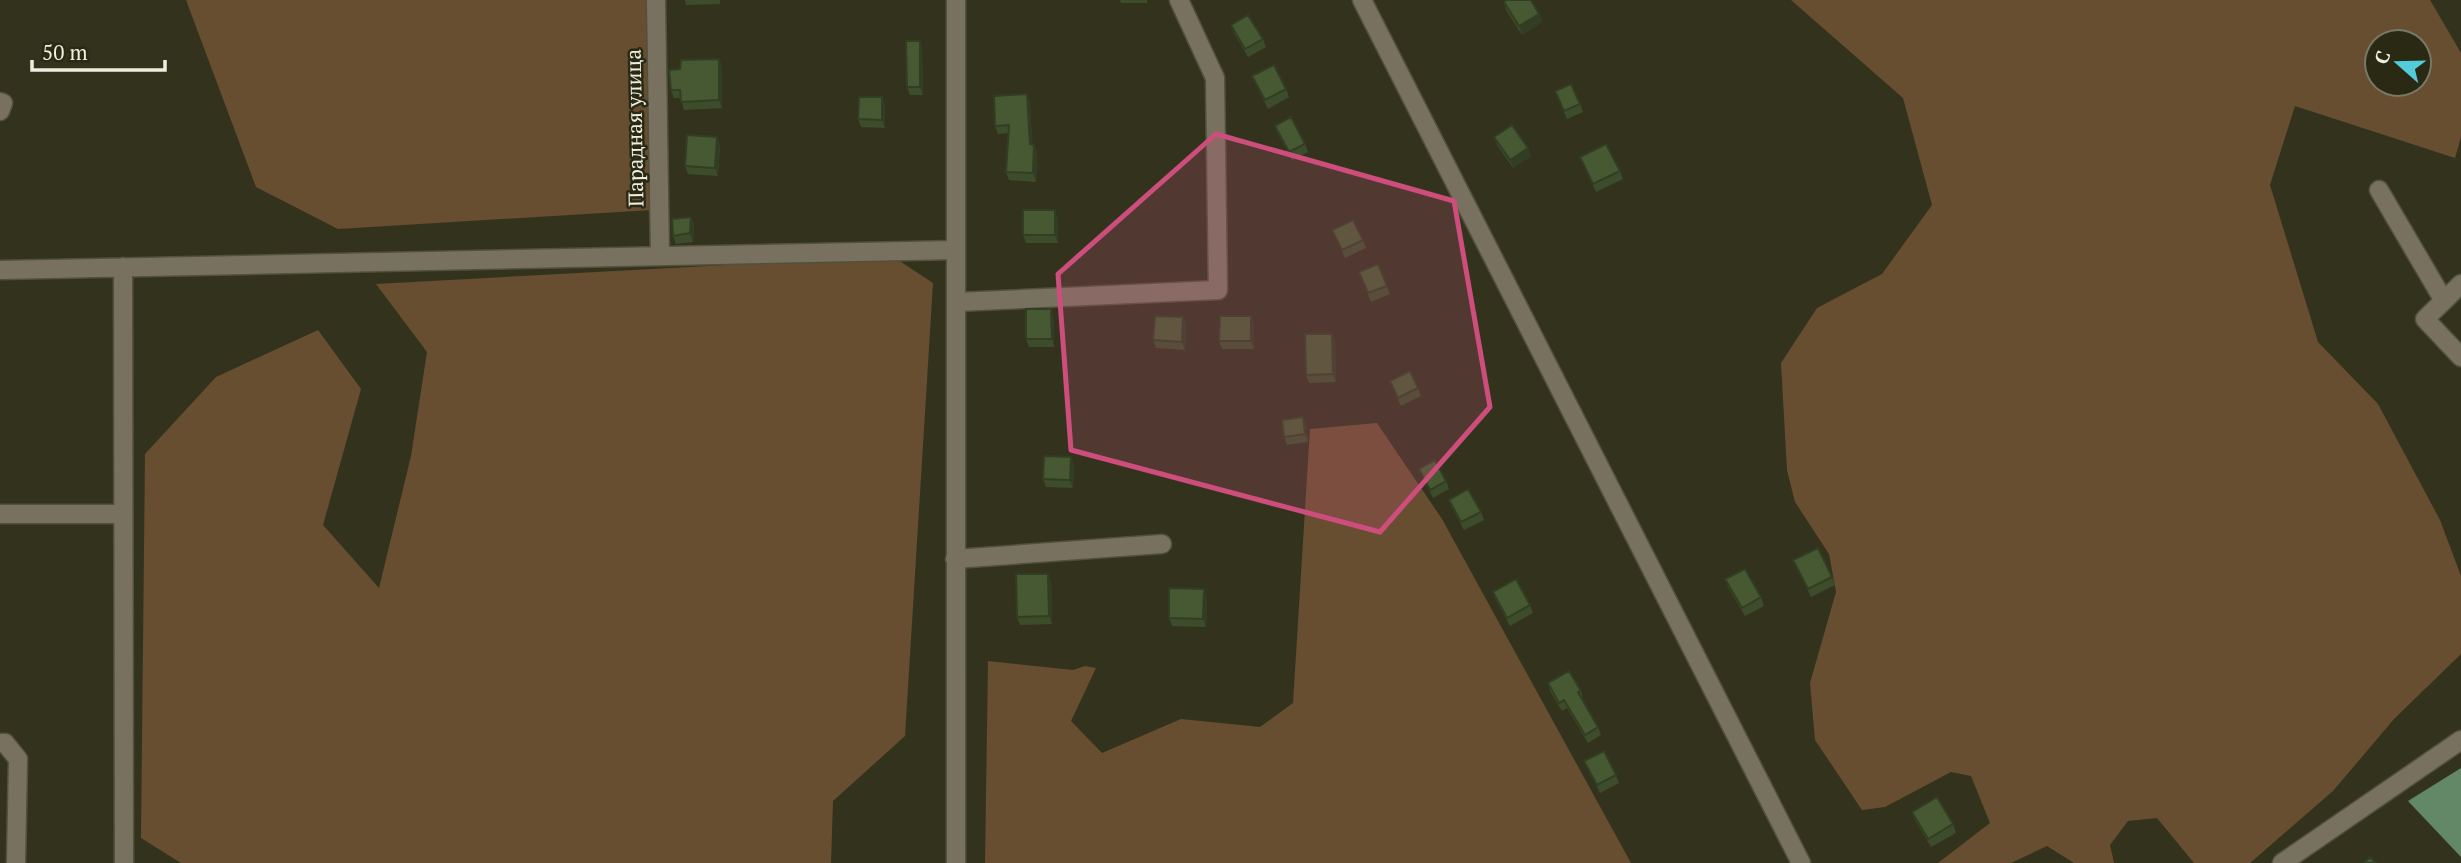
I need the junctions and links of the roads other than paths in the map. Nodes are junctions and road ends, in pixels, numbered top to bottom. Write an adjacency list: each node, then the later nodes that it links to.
1 (656, 0): 9 (street, Парадная улица)
2 (956, 0): 8 (street)
3 (1179, 0): 14 (street)
4 (1362, 0): 25 (street)
5 (0, 102): 6 (street)
6 (0, 111)
7 (2379, 190): 13 (street)
8 (956, 250): 9 (street); 14 (street)
9 (660, 256): 10 (street)
10 (123, 267): 11 (street); 17 (street)
11 (0, 270)
12 (2461, 284): 13 (street)
13 (2444, 301): 15 (street)
14 (957, 302): 19 (street)
15 (2461, 357)
16 (0, 514): 17 (street)
17 (123, 514): 23 (street)
18 (1163, 544): 19 (street)
19 (955, 559): 24 (street)
20 (2461, 740): 26 (street)
21 (0, 743): 22 (street)
22 (16, 863)
23 (124, 863)
24 (956, 863)
25 (1801, 863)
26 (2282, 863)

